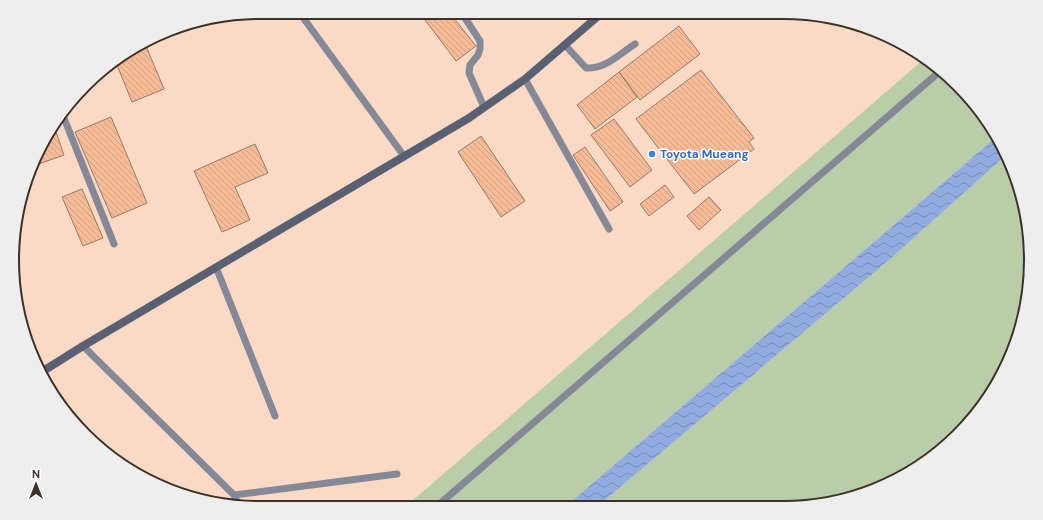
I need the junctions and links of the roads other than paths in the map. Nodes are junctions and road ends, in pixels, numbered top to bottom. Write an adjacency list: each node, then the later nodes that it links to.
1 (304, 19): 10 (lane)
2 (466, 19): 8 (lane)
3 (595, 19): 5 (main road)
4 (635, 44): 5 (lane)
5 (565, 45): 7 (main road)
6 (936, 74): 20 (lane)
7 (525, 79): 8 (main road); 11 (lane)
8 (484, 107): 10 (main road)
9 (65, 119): 12 (lane)
10 (404, 156): 13 (main road)
11 (608, 229)
12 (114, 244)
13 (216, 267): 14 (main road); 16 (lane)
14 (83, 346): 15 (main road); 18 (lane)
15 (45, 370)
16 (276, 416)
17 (397, 474): 18 (lane)
18 (234, 495): 19 (lane)
19 (236, 499)
20 (443, 501)

